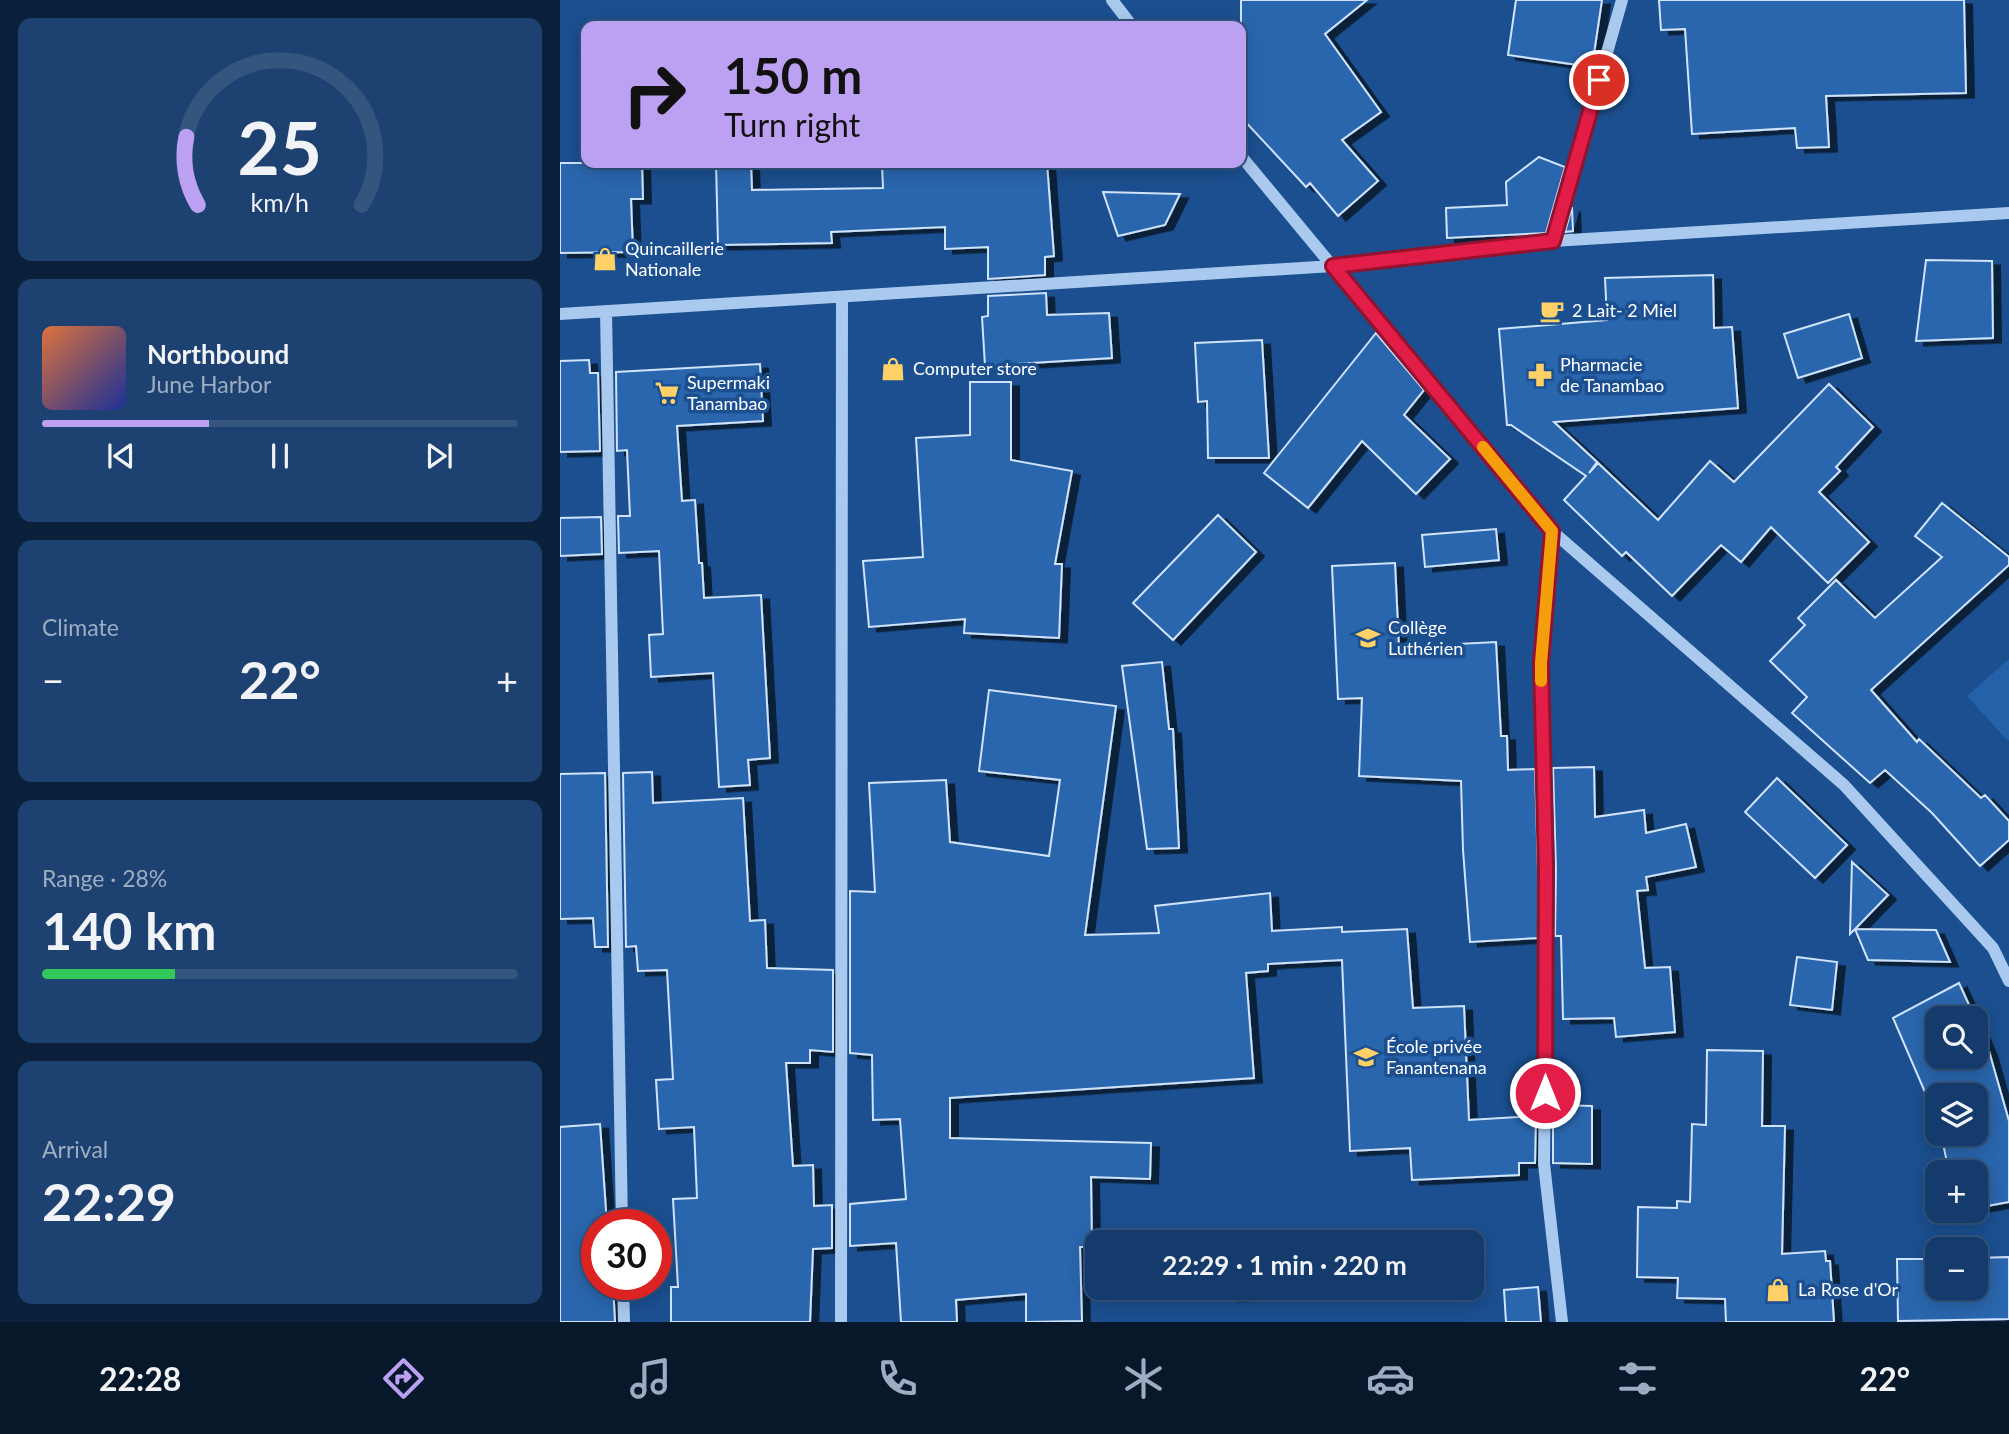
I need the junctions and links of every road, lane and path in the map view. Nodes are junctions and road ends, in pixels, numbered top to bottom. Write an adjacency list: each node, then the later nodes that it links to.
1 (1112, 0): 3 (street)
2 (1622, 0): 6 (street)
3 (1128, 21)
4 (1246, 162): 7 (street)
5 (2009, 213): 6 (street)
6 (1553, 241): 7 (street)
7 (1333, 266): 8 (street); 11 (street)
8 (842, 297): 9 (street); 16 (street)
9 (606, 312): 10 (street); 13 (street)
10 (560, 314)
11 (1552, 531): 12 (street); 17 (street)
12 (2009, 981)
13 (622, 1209)
14 (623, 1300): 15 (street)
15 (624, 1322)
16 (841, 1322)
17 (1562, 1322)

